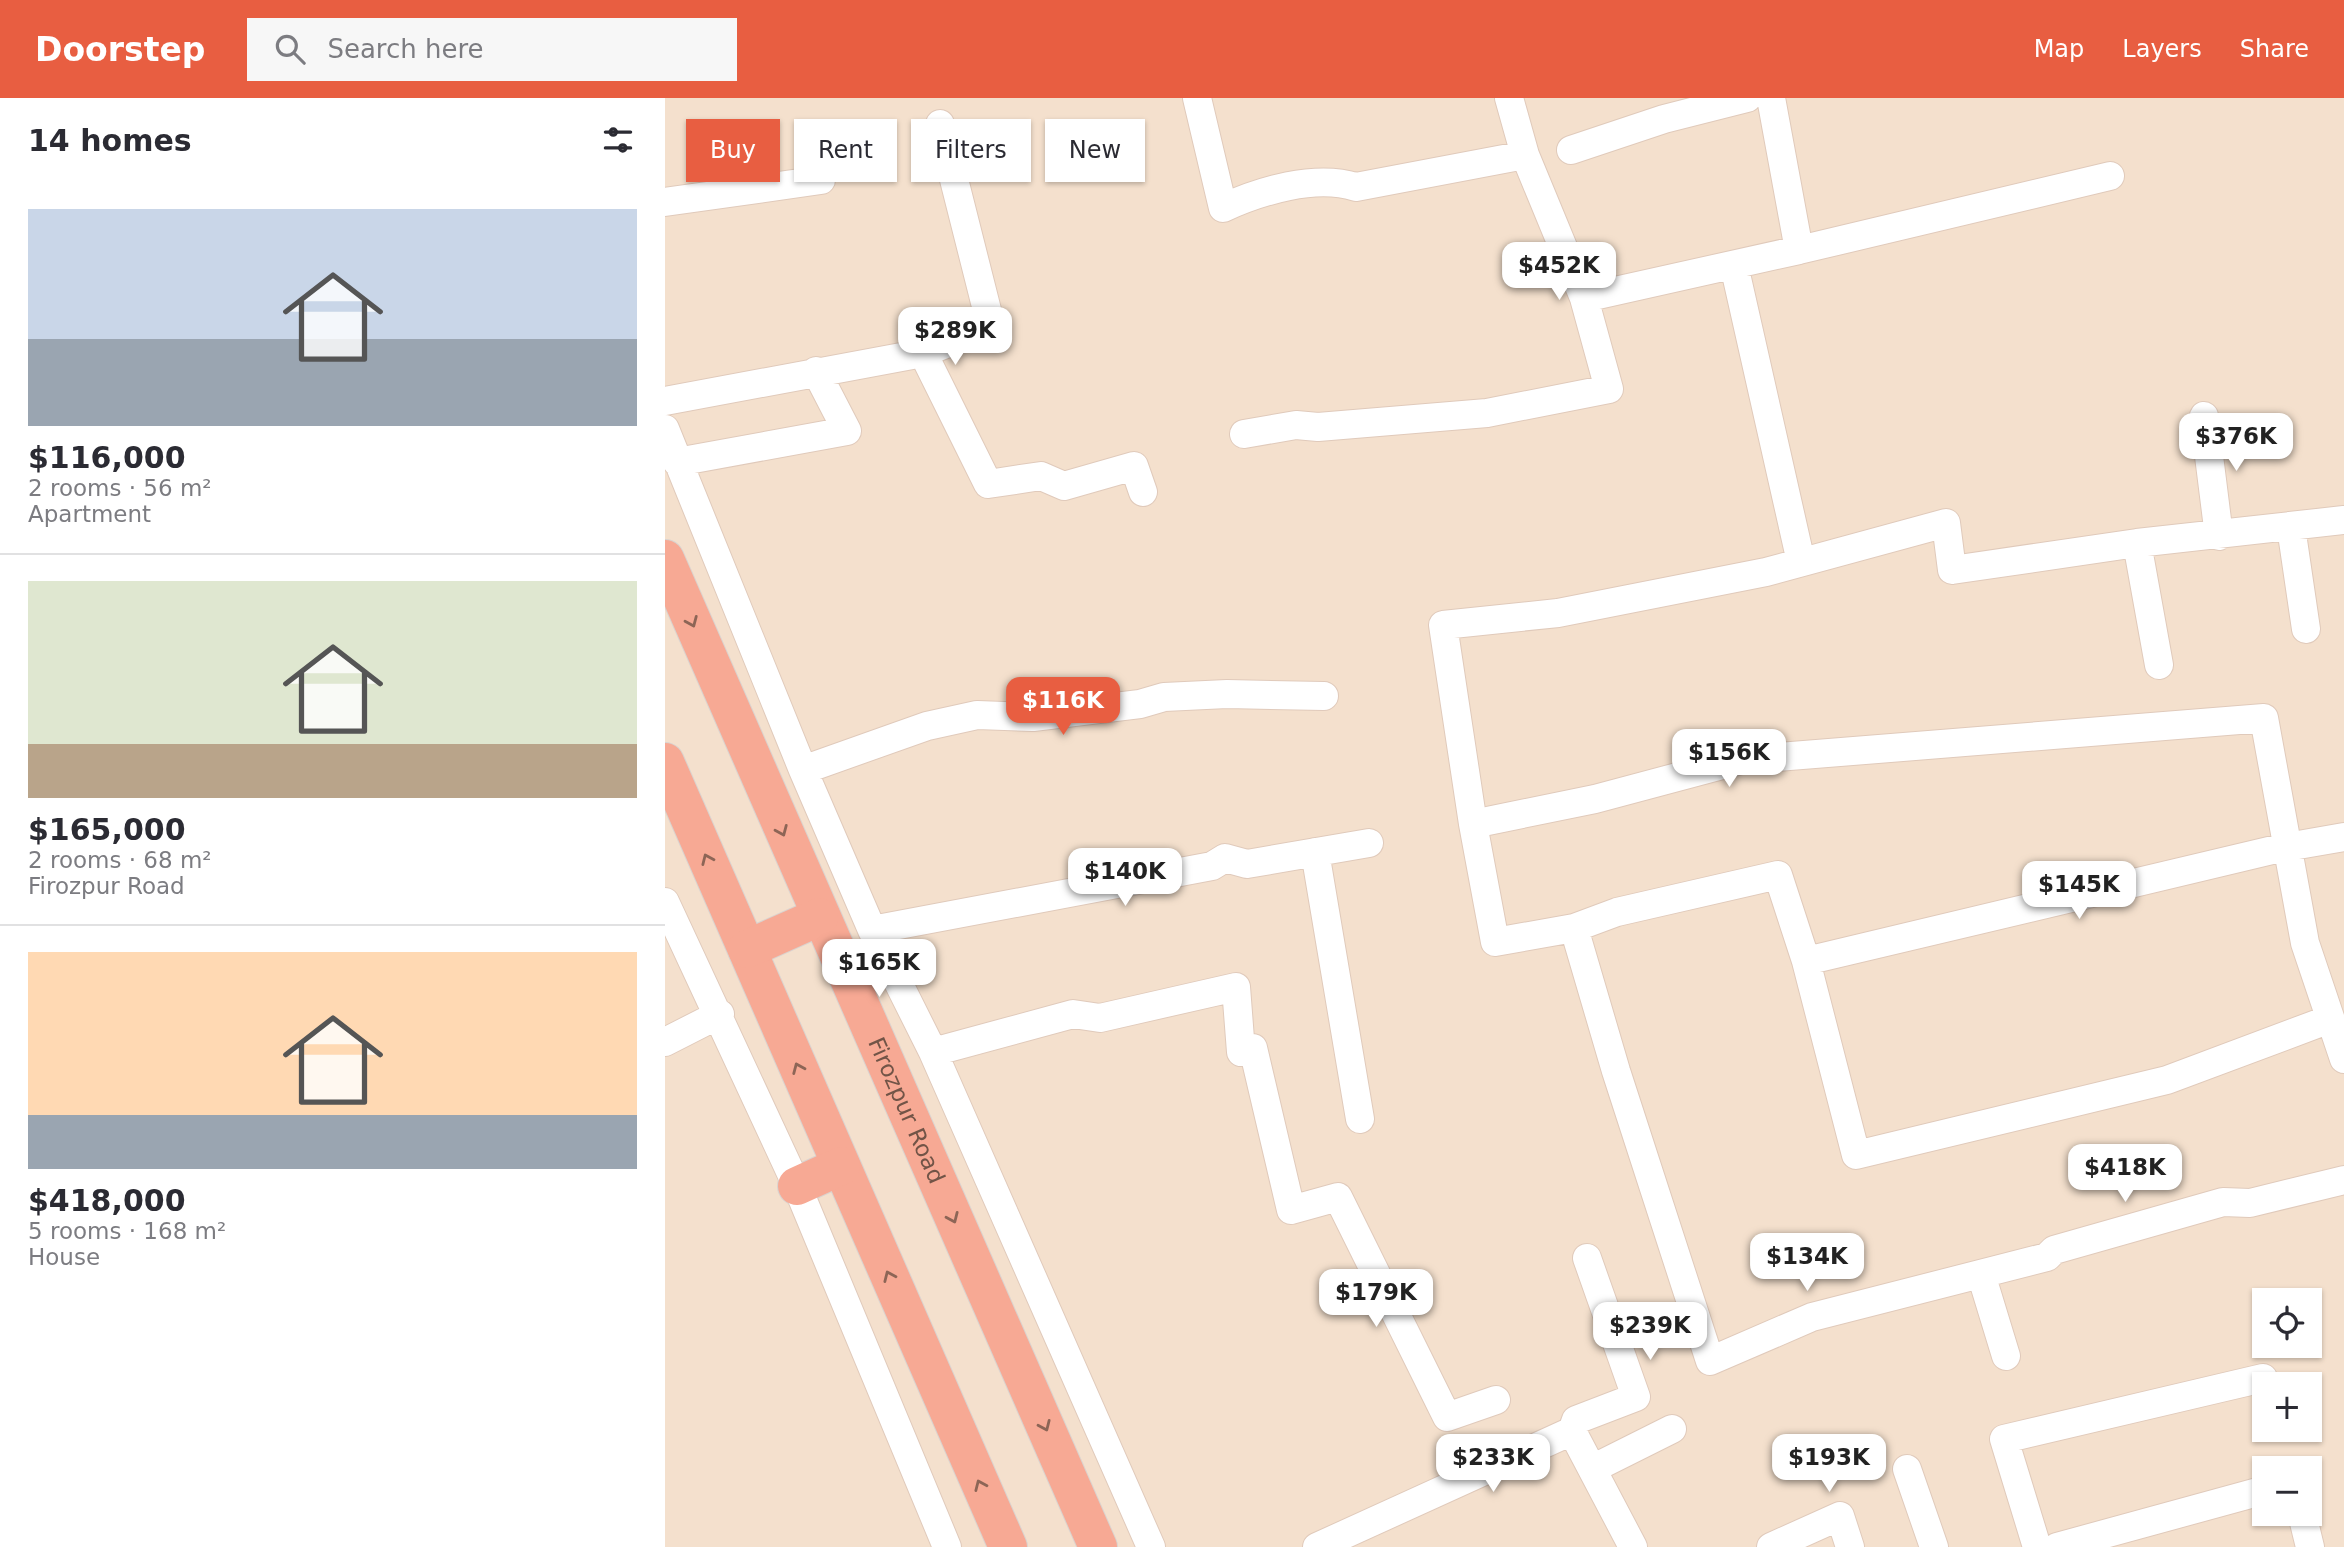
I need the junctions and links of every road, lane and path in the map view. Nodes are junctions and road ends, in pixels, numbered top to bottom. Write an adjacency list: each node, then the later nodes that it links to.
1 (1197, 98): 6 (street)
2 (1509, 98): 6 (street)
3 (1747, 98): 5 (street)
4 (1770, 98): 11 (street)
5 (1571, 150)
6 (1525, 155): 13 (street)
7 (2110, 176): 11 (street)
8 (807, 182): 10 (street)
9 (955, 182): 14 (street)
10 (665, 202)
11 (1799, 250): 12 (street)
12 (1734, 265): 13 (street); 27 (street)
13 (1584, 298): 19 (street)
14 (923, 352): 15 (street); 21 (street)
15 (816, 371): 16 (street); 20 (street)
16 (665, 401)
17 (2204, 416): 24 (street)
18 (665, 429): 20 (street)
19 (1244, 434)
20 (677, 461): 32 (street)
21 (1143, 492)
22 (2344, 520): 23 (street)
23 (2291, 527): 24 (street); 28 (street)
24 (2219, 536): 25 (street)
25 (2137, 543): 27 (street); 29 (street)
26 (665, 559): 39 (highway, Firozpur Road, one-way to 39)
27 (1801, 562): 33 (street)
28 (2306, 629)
29 (2159, 666)
30 (1324, 696): 32 (street)
31 (665, 762): 42 (highway, one-way to 31)
32 (803, 770): 41 (street)
33 (1473, 824): 36 (street); 40 (street)
34 (2344, 837): 36 (street)
35 (1369, 843): 37 (street)
36 (2288, 847): 43 (street); 45 (street)
37 (1315, 852): 41 (street); 49 (street)
38 (665, 902): 44 (street)
39 (820, 917): 42 (highway); 66 (highway, Firozpur Road, one-way to 66)
40 (1574, 928): 43 (street); 54 (street)
41 (872, 930): 47 (street)
42 (747, 949): 50 (highway, one-way to 42)
43 (1805, 961): 45 (street)
44 (720, 1014): 46 (street); 52 (street)
45 (2330, 1019): 48 (street)
46 (665, 1042)
47 (933, 1052): 57 (street); 67 (street)
48 (2344, 1059)
49 (1360, 1119)
50 (841, 1166): 52 (highway); 65 (highway, one-way to 50)
51 (2344, 1180): 54 (street)
52 (797, 1186): 64 (street)
53 (1587, 1258): 59 (street)
54 (1981, 1274): 55 (street)
55 (2006, 1356)
56 (2252, 1381): 73 (street)
57 (1496, 1400)
58 (1672, 1429): 60 (street)
59 (1573, 1431): 60 (street); 68 (street)
60 (1592, 1469): 69 (street)
61 (1907, 1469): 72 (street)
62 (2252, 1494): 74 (street)
63 (2305, 1526): 75 (street)
64 (947, 1547)
65 (1008, 1547)
66 (1098, 1547)
67 (1151, 1547)
68 (1317, 1547)
69 (1633, 1547)
70 (1771, 1547): 71 (street)
71 (1850, 1547)
72 (1934, 1547)
73 (2037, 1547)
74 (2057, 1547)
75 (2310, 1547)

